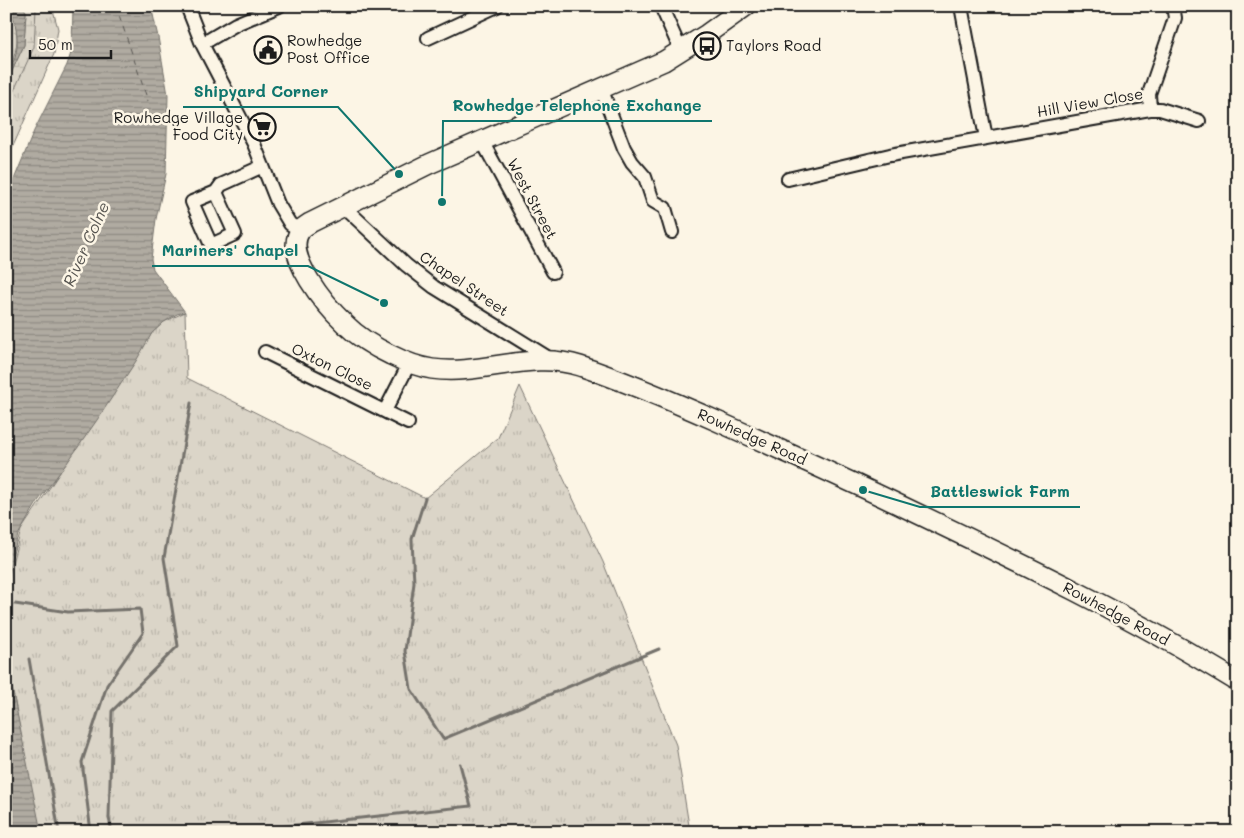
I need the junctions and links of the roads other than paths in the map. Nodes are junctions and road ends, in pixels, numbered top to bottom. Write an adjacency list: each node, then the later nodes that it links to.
1 (187, 6): 9 (street)
2 (279, 6): 9 (street)
3 (497, 6): 8 (street)
4 (662, 6): 10 (street)
5 (746, 6): 10 (street)
6 (961, 6): 14 (street)
7 (1174, 6): 12 (street)
8 (428, 38)
9 (202, 44): 16 (street)
10 (681, 51): 11 (street)
11 (601, 88): 15 (street); 21 (street)
12 (1150, 109): 13 (street, Hill View Close); 14 (street, Hill View Close)
13 (1199, 121)
14 (986, 138): 17 (street, Hill View Close)
15 (482, 141): 19 (street); 22 (street, West Street)
16 (263, 166): 18 (street); 20 (street)
17 (788, 179)
18 (216, 192)
19 (343, 206): 20 (street); 24 (street, Chapel Street)
20 (300, 230): 25 (street, Rowhedge Road)
21 (672, 232)
22 (553, 272)
23 (265, 352): 26 (street, Oxton Close)
24 (552, 360): 25 (street, Rowhedge Road); 28 (street, Rowhedge Road)
25 (410, 362): 26 (street)
26 (385, 411): 27 (street, Oxton Close)
27 (408, 423)
28 (1238, 682)

